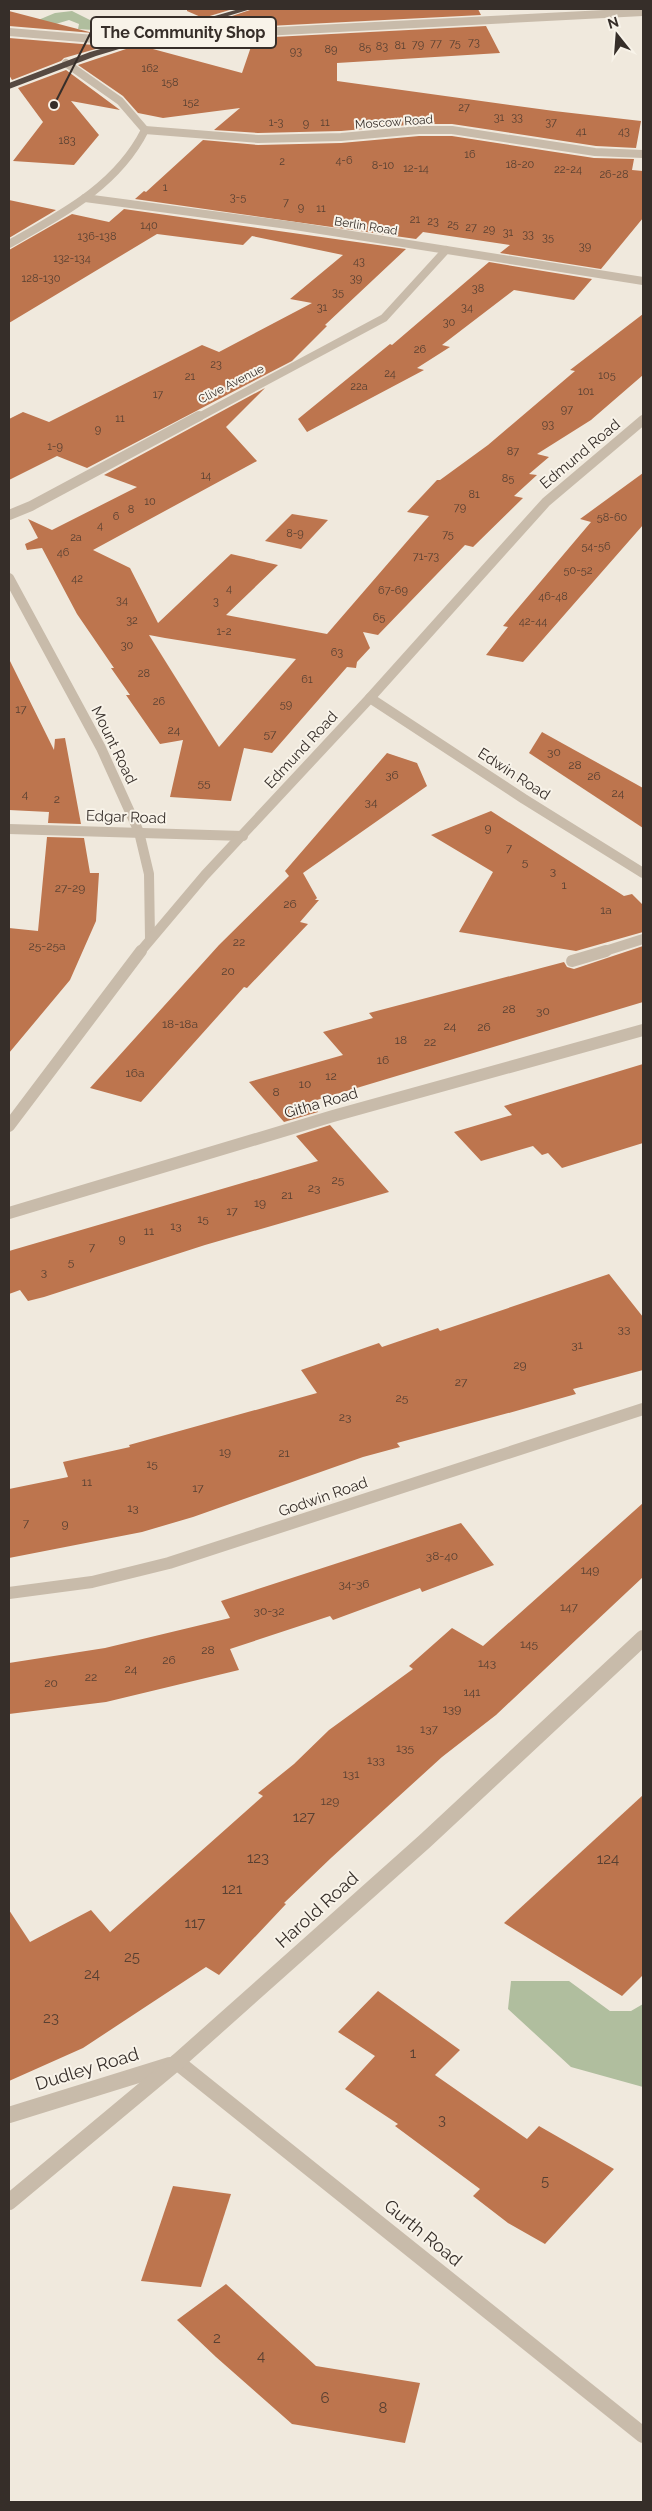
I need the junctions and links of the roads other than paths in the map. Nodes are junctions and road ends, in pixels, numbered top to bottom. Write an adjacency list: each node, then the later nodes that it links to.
1 (247, 9): 3 (highway)
2 (643, 12): 3 (street)
3 (186, 26): 5 (highway)
4 (9, 32): 5 (street)
5 (131, 42): 6 (highway)
6 (66, 63): 7 (highway); 8 (street)
7 (9, 86)
8 (145, 130): 9 (street, Moscow Road); 10 (street)
9 (643, 154)
10 (85, 198): 11 (street); 12 (street, Berlin Road)
11 (9, 244)
12 (446, 250): 13 (street, Berlin Road); 16 (street, Clive Avenue)
13 (643, 281)
14 (643, 420): 15 (street, Edmund Road)
15 (639, 430): 18 (street, Edmund Road)
16 (9, 515)
17 (9, 578): 20 (street, Mount Road)
18 (370, 698): 21 (street, Edmund Road); 22 (street, Edwin Road)
19 (9, 829): 20 (street, Edgar Road)
20 (139, 832): 21 (street, Edgar Road); 23 (street, Mount Road)
21 (243, 836): 23 (street, Edmund Road)
22 (643, 873)
23 (150, 939): 27 (street, Edmund Road)
24 (643, 939): 25 (street)
25 (572, 961)
26 (643, 1030): 28 (street, Githa Road)
27 (9, 1126)
28 (9, 1213)
29 (643, 1409): 30 (street, Godwin Road)
30 (9, 1593)
31 (643, 1638): 32 (street, Harold Road)
32 (177, 2062): 33 (street, Dudley Road); 34 (street, Harold Road); 35 (street, Gurth Road)
33 (9, 2115)
34 (9, 2202)
35 (643, 2435)

